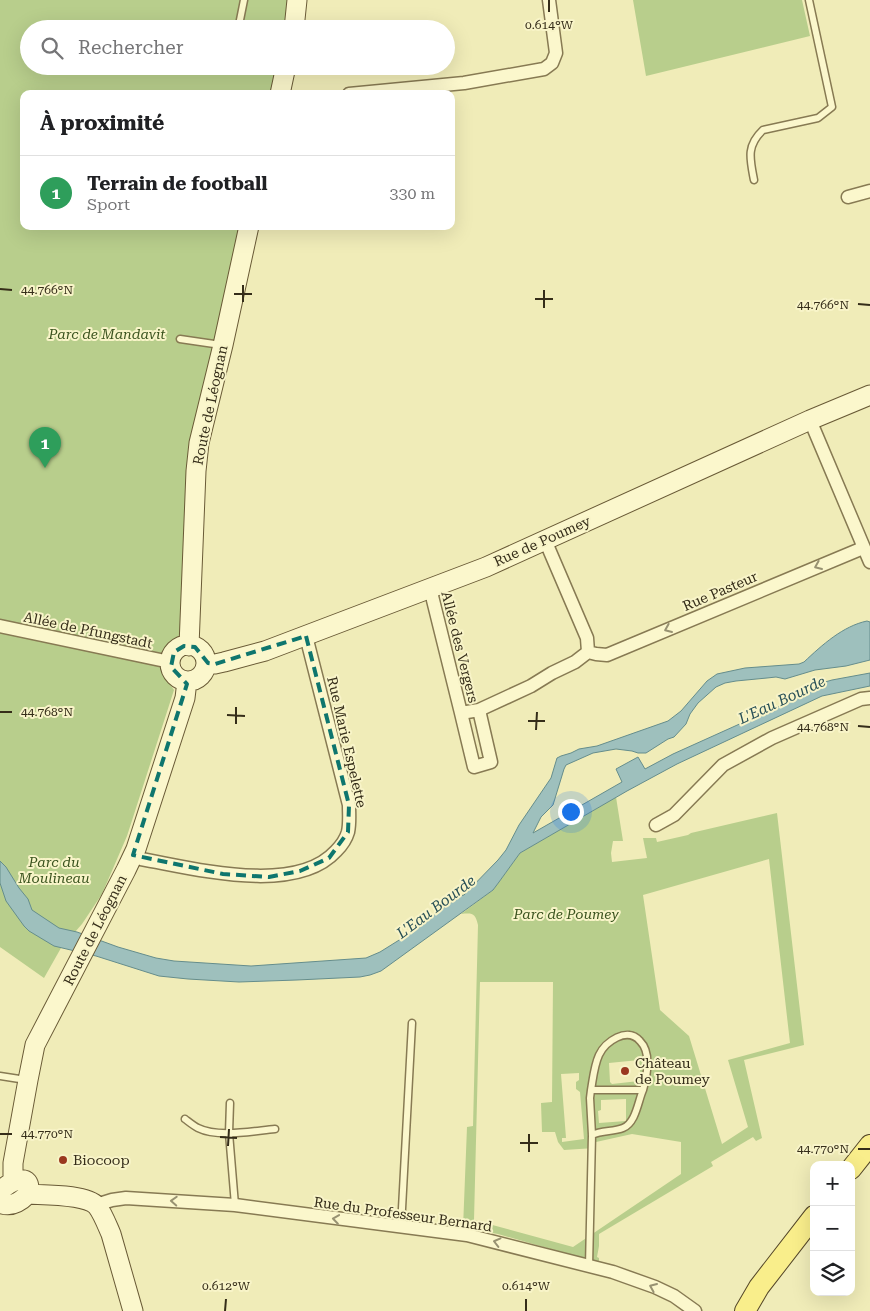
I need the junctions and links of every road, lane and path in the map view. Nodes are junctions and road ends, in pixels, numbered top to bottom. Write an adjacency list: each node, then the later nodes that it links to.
1 (244, 0): 5 (lane)
2 (297, 0): 6 (street)
3 (549, 0): 9 (street)
4 (810, 0): 10 (lane)
5 (240, 20)
6 (295, 20)
7 (284, 75): 8 (street)
8 (281, 90)
9 (387, 90)
10 (754, 180)
11 (870, 191): 12 (street)
12 (848, 197)
13 (249, 230): 15 (street, Route de Léognan)
14 (180, 340): 15 (lane)
15 (223, 346): 24 (street, Route de Léognan)
16 (870, 394): 17 (street, Rue de Poumey)
17 (810, 420): 18 (street, Rue de Poumey); 19 (street)
18 (545, 540): 21 (street, Rue de Poumey); 25 (street)
19 (863, 548): 20 (street); 25 (street, Rue Pasteur, one-way to 25)
20 (870, 562)
21 (430, 588): 23 (street, Rue de Poumey); 31 (street, Allée des Vergers)
22 (0, 626): 26 (street, Allée de Pfungstadt)
23 (306, 636): 27 (street, Rue de Poumey); 33 (street, Rue Marie Espelette)
24 (189, 646): 26 (street); 27 (street)
25 (588, 652): 30 (street)
26 (170, 662): 28 (street)
27 (206, 663): 28 (street)
28 (187, 681): 33 (street, Route de Léognan)
29 (870, 698): 32 (street)
30 (479, 710): 31 (street, Allée des Vergers); 31 (street, Allée des Vergers)
31 (461, 713)
32 (656, 825)
33 (133, 855): 36 (street, Route de Léognan)
34 (412, 1023): 53 (lane)
35 (0, 1076): 36 (lane)
36 (28, 1080): 46 (street, Route de Léognan)
37 (591, 1090): 38 (lane); 38 (lane); 43 (lane)
38 (643, 1090): 43 (lane)
39 (230, 1103): 42 (lane)
40 (185, 1119): 42 (lane)
41 (275, 1129): 42 (lane)
42 (229, 1133): 51 (lane)
43 (592, 1135): 54 (lane)
44 (870, 1145): 45 (main road)
45 (855, 1164)
46 (15, 1181): 47 (street); 48 (street)
47 (0, 1192)
48 (28, 1194): 49 (street); 50 (street)
49 (0, 1203)
50 (96, 1205): 51 (street, Rue du Professeur Bernard, one-way to 50); 55 (street)
51 (235, 1205): 53 (street, Rue du Professeur Bernard, one-way to 51)
52 (810, 1221): 57 (main road)
53 (401, 1227): 54 (street, Rue du Professeur Bernard, one-way to 53)
54 (588, 1266): 56 (street, Rue du Professeur Bernard, one-way to 54)
55 (133, 1311)
56 (695, 1311)
57 (745, 1311)

